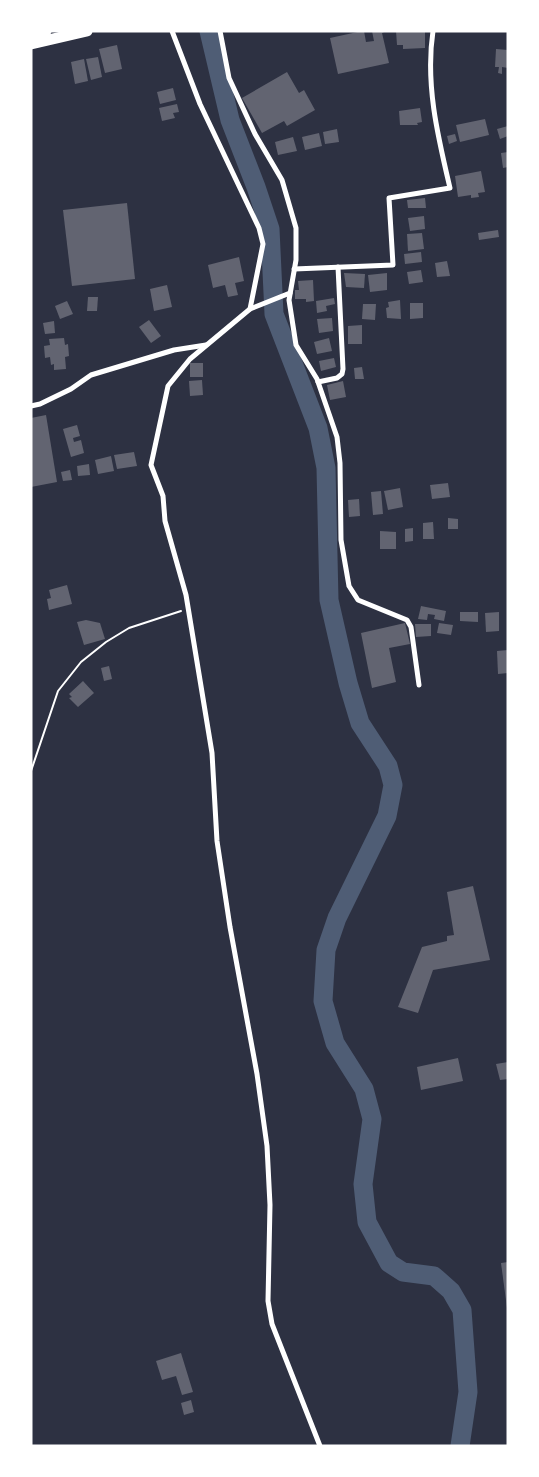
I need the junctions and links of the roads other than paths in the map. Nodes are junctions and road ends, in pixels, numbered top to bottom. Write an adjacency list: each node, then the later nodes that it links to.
1 (46, 31): 6 (highway)
2 (87, 31): 7 (highway)
3 (172, 31): 11 (street)
4 (220, 31): 9 (street)
5 (433, 31): 8 (street)
6 (31, 35)
7 (31, 44)
8 (338, 267): 9 (street); 13 (street)
9 (294, 269): 10 (street)
10 (290, 293): 11 (street); 13 (street)
11 (253, 308): 12 (street)
12 (207, 345): 14 (street); 16 (street)
13 (318, 382): 15 (street)
14 (31, 406)
15 (419, 685)
16 (320, 1446)

